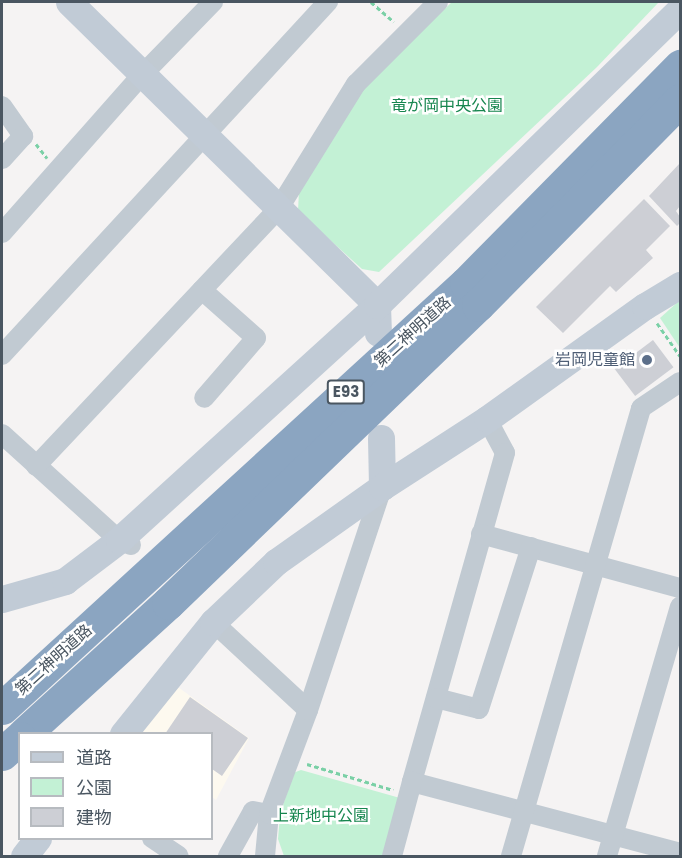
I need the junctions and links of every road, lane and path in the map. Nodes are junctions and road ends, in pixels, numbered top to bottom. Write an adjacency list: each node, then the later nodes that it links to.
1 (69, 2): 9 (street)
2 (213, 2): 9 (street)
3 (328, 2): 12 (street)
4 (371, 2): 7 (path)
5 (438, 2): 7 (street)
6 (681, 9): 20 (street)
7 (407, 33): 16 (street)
8 (681, 66): 41 (highway, 第二神明道路 / E93)
9 (142, 75): 12 (street); 15 (street)
10 (681, 100): 43 (highway, 第二神明道路 / E93)
11 (2, 106): 13 (street)
12 (207, 135): 16 (street); 23 (street)
13 (23, 136): 14 (street); 15 (path)
14 (2, 159)
15 (57, 172): 17 (street)
16 (279, 208): 19 (street); 20 (street)
17 (2, 233)
18 (681, 285): 21 (street)
19 (202, 290): 26 (street); 30 (street)
20 (377, 305): 22 (street); 33 (street)
21 (645, 306): 24 (path); 27 (street)
22 (378, 333)
23 (2, 355)
24 (681, 356)
25 (681, 382): 35 (street)
26 (204, 398)
27 (487, 419): 31 (street); 32 (street)
28 (2, 434): 30 (street)
29 (381, 438): 31 (street)
30 (36, 466): 33 (street)
31 (382, 487): 39 (street); 42 (street)
32 (482, 534): 34 (street); 40 (street)
33 (125, 543): 37 (street)
34 (531, 547): 35 (street); 40 (street)
35 (596, 564): 36 (street); 49 (street)
36 (681, 588)
37 (2, 599)
38 (681, 606): 51 (street)
39 (213, 622): 42 (street); 44 (street)
40 (436, 698): 48 (street)
41 (2, 708)
42 (308, 710): 47 (street)
43 (26, 732)
44 (125, 732)
45 (18, 740): 46 (highway)
46 (2, 754)
47 (290, 759): 48 (path); 50 (street)
48 (411, 788): 49 (street); 59 (street)
49 (524, 812): 51 (street); 60 (street)
50 (269, 814): 57 (street); 58 (street)
51 (612, 836): 54 (street); 61 (street)
52 (36, 840): 55 (street)
53 (155, 840): 56 (street)
54 (681, 853)
55 (24, 856)
56 (179, 856)
57 (228, 856)
58 (265, 856)
59 (392, 856)
60 (511, 856)
61 (607, 856)

